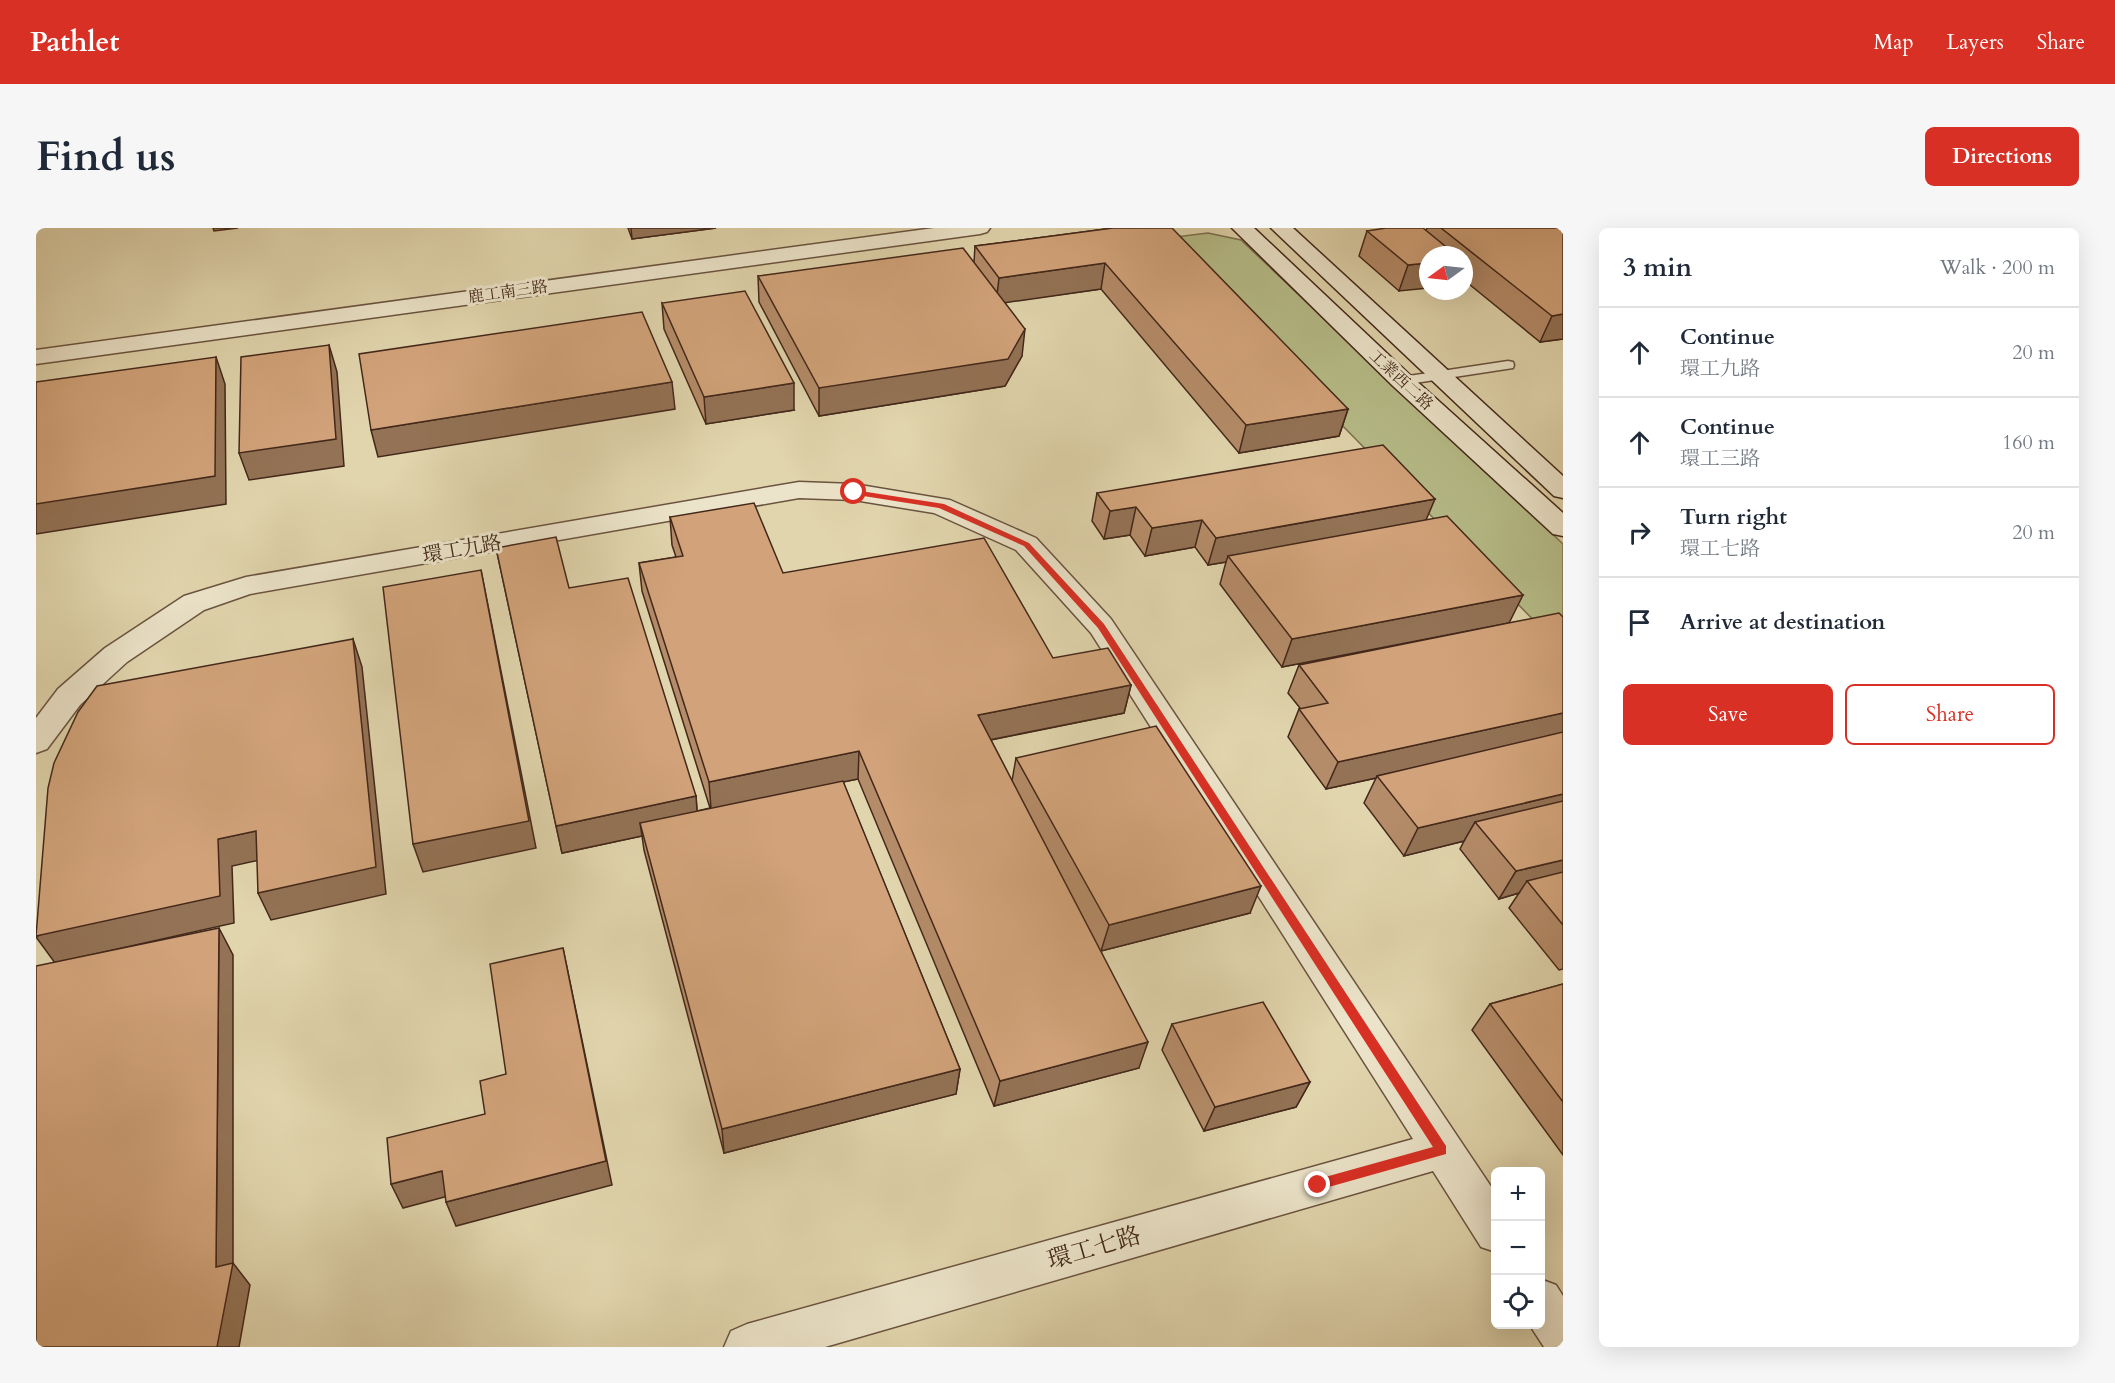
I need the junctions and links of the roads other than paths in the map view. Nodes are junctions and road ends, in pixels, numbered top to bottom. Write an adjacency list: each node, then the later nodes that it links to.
1 (980, 228): 4 (street, 鹿工南三路)
2 (1242, 228): 7 (street, 工業西二路)
3 (1281, 228): 6 (street, 工業西二路)
4 (36, 357)
5 (1508, 365): 6 (lane)
6 (1438, 376): 7 (lane); 8 (street, 工業西二路)
7 (1402, 381): 9 (street, 工業西二路)
8 (1563, 490)
9 (1558, 518)
10 (36, 741): 11 (street, 環工九路)
11 (1442, 1150): 12 (street, 環工九路); 15 (street, 環工七路)
12 (1491, 1224)
13 (1545, 1309): 14 (street)
14 (1563, 1336)
15 (747, 1347)

